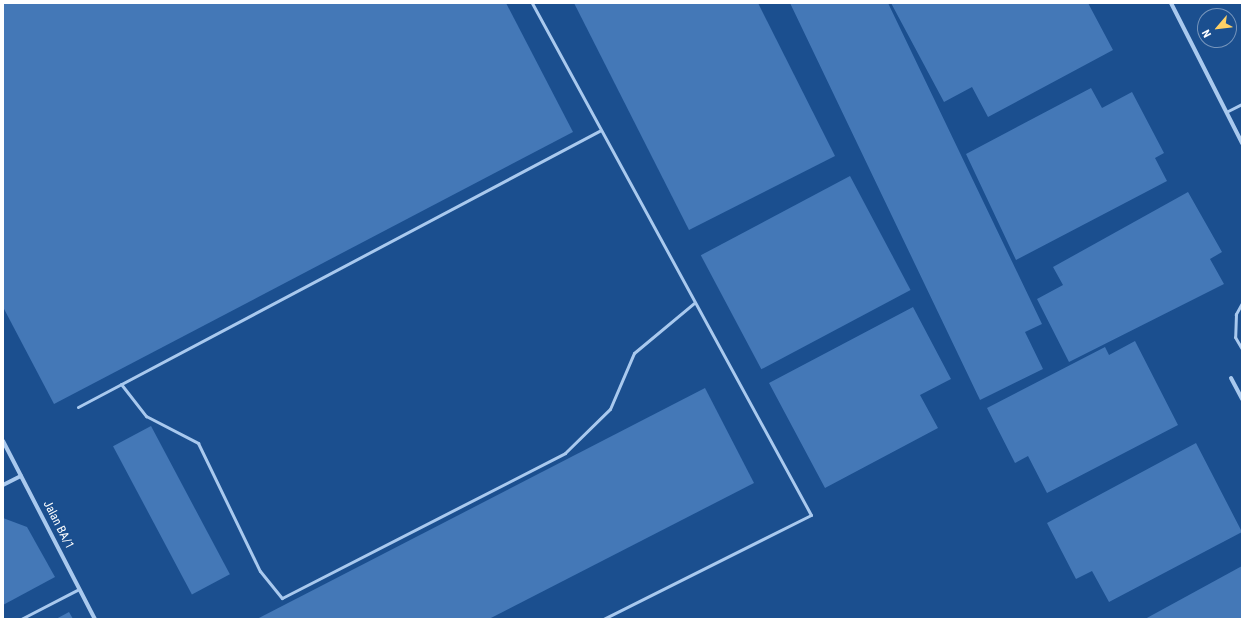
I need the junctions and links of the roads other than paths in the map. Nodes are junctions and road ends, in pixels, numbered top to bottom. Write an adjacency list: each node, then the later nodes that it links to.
1 (532, 3): 5 (lane)
2 (1171, 3): 4 (street)
3 (1242, 104): 4 (lane)
4 (1226, 112): 6 (street)
5 (599, 132): 7 (lane); 11 (lane)
6 (1242, 143)
7 (694, 303): 11 (lane); 20 (lane)
8 (1242, 304): 9 (lane)
9 (1242, 349)
10 (1231, 378): 12 (street)
11 (121, 384): 13 (lane)
12 (1242, 399)
13 (78, 407)
14 (3, 441): 15 (street, Jalan BA/1)
15 (21, 476): 16 (street); 17 (street, Jalan BA/1)
16 (3, 485)
17 (79, 589): 18 (lane); 19 (street, Jalan BA/1)
18 (21, 619)
19 (95, 619)
20 (603, 619)

